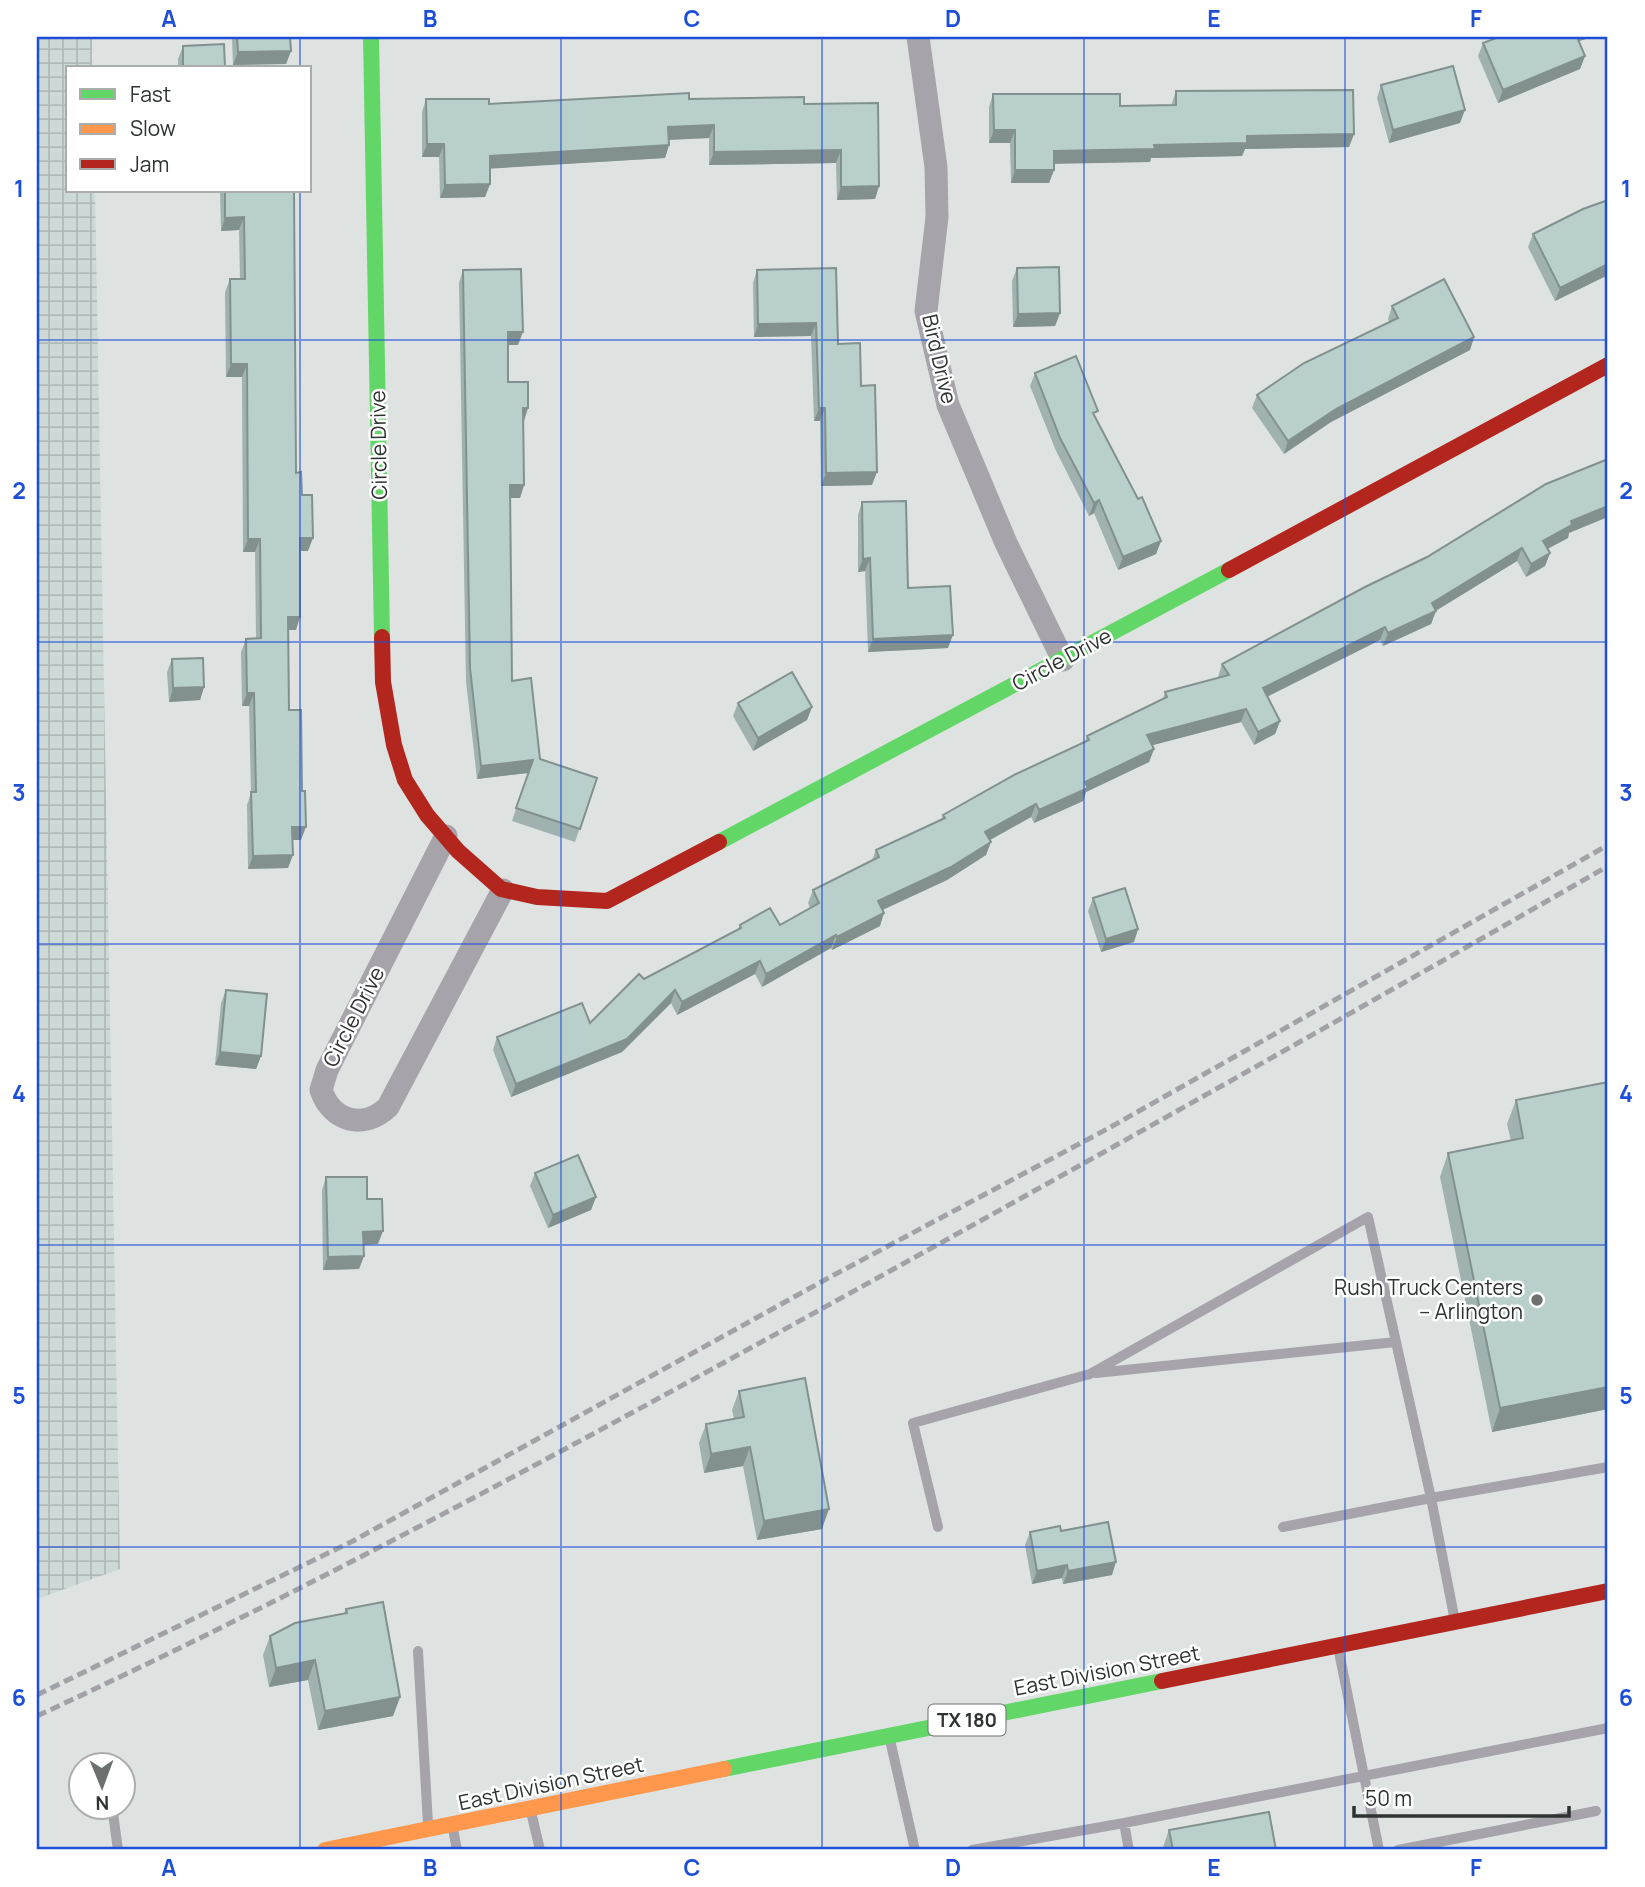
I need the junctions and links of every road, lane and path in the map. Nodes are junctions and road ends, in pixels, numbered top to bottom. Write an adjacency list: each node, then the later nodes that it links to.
1 (371, 37): 5 (street, Circle Drive)
2 (918, 37): 4 (street, Bird Drive)
3 (1608, 365): 4 (street, Circle Drive)
4 (1063, 660): 6 (street, Circle Drive)
5 (446, 836): 6 (street, Circle Drive); 6 (street, Circle Drive)
6 (503, 890)
7 (1396, 1342): 8 (lane); 8 (lane); 10 (lane)
8 (1090, 1374): 11 (lane)
9 (1608, 1467): 10 (lane)
10 (1431, 1498): 12 (lane); 14 (lane)
11 (939, 1527)
12 (1283, 1527)
13 (1608, 1591): 14 (street, East Division Street / TX 180)
14 (1455, 1622): 15 (street, East Division Street / TX 180)
15 (1337, 1646): 18 (street, East Division Street / TX 180); 19 (lane)
16 (418, 1651): 25 (lane)
17 (1608, 1727): 19 (lane)
18 (888, 1736): 20 (street, East Division Street / TX 180); 30 (lane)
19 (1364, 1778): 23 (lane); 33 (lane)
20 (530, 1808): 24 (street, East Division Street / TX 180); 29 (lane)
21 (1596, 1811): 34 (lane)
22 (114, 1820): 26 (lane)
23 (1124, 1824): 31 (lane); 32 (lane)
24 (453, 1826): 25 (street, East Division Street / TX 180); 28 (lane)
25 (428, 1830): 27 (street, East Division Street / TX 180)
26 (118, 1850)
27 (325, 1850)
28 (457, 1850)
29 (540, 1850)
30 (915, 1850)
31 (972, 1850)
32 (1129, 1850)
33 (1379, 1850)
34 (1398, 1850)

